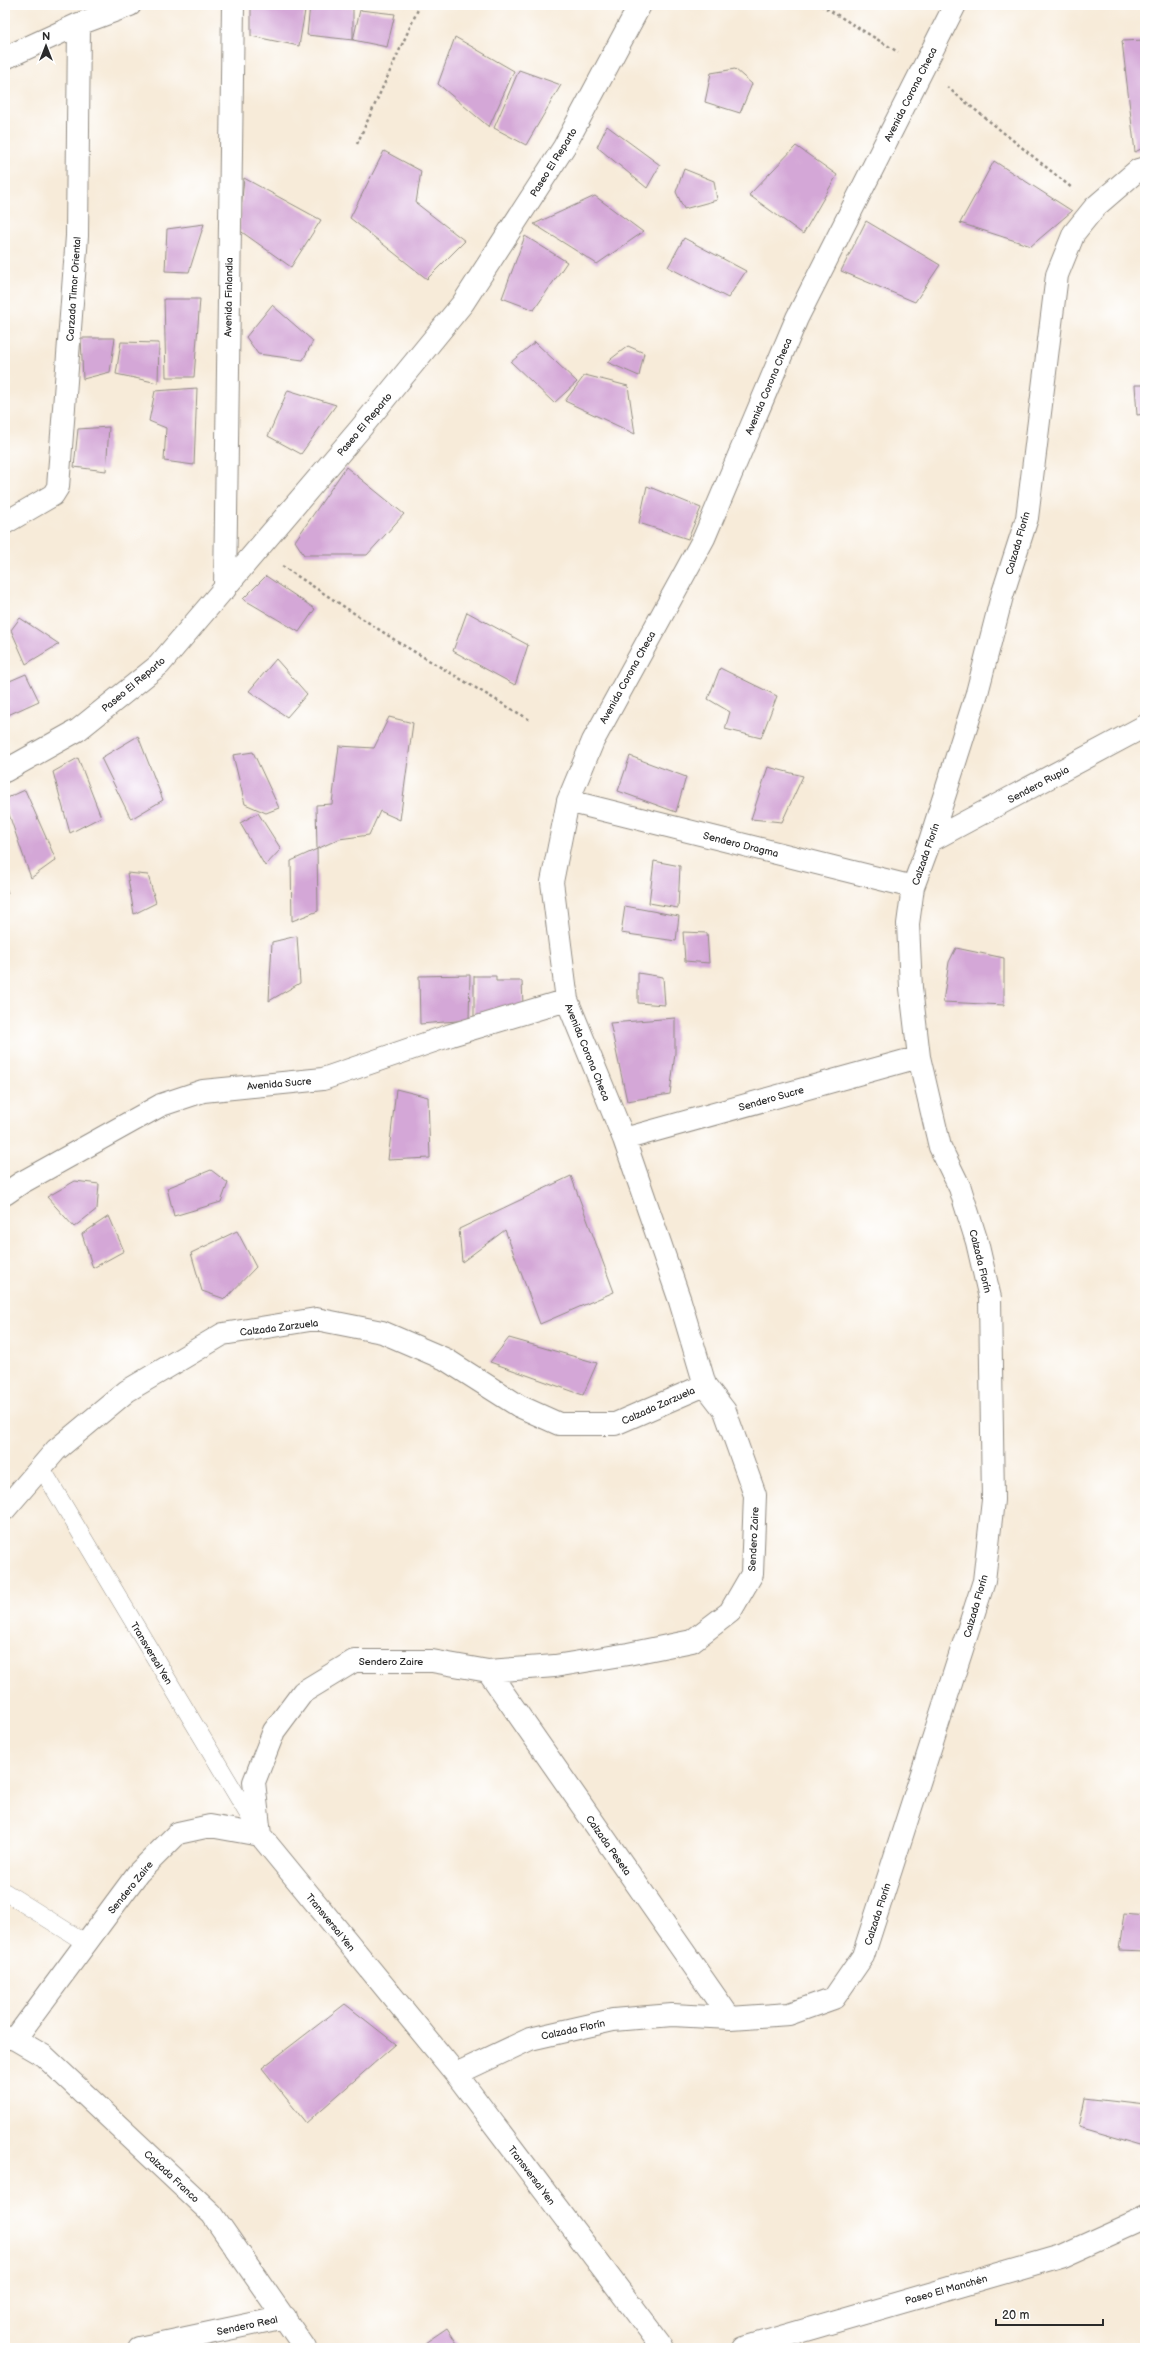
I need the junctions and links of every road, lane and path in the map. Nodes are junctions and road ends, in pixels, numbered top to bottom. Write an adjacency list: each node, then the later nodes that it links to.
1 (130, 5): 7 (street)
2 (233, 5): 15 (street, Avenida Finlandia)
3 (420, 5): 10 (path)
4 (640, 5): 14 (street, Paseo El Reparto)
5 (821, 5): 9 (path)
6 (955, 5): 9 (street, Avenida Corona Checa)
7 (80, 24): 8 (street); 13 (street, Carzada Timor Oriental)
8 (5, 58)
9 (923, 68): 12 (path); 19 (street, Avenida Corona Checa)
10 (356, 144)
11 (1145, 168): 12 (street, Calzada Florín)
12 (1095, 206): 20 (street, Calzada Florín)
13 (5, 523)
14 (258, 550): 15 (street, Paseo El Reparto); 16 (path)
15 (226, 589): 18 (street, Paseo El Reparto)
16 (530, 720)
17 (1145, 726): 20 (street, Sendero Rupia)
18 (5, 771)
19 (568, 801): 21 (street, Sendero Dragma); 22 (street, Avenida Corona Checa)
20 (930, 841): 21 (street, Calzada Florín)
21 (914, 887): 23 (street, Calzada Florín)
22 (567, 1000): 24 (street, Avenida Corona Checa); 25 (street, Avenida Sucre)
23 (919, 1057): 24 (street, Sendero Sucre); 33 (street, Calzada Florín)
24 (624, 1139): 26 (street, Avenida Corona Checa)
25 (5, 1194)
26 (704, 1384): 27 (street, Calzada Zarzuela); 29 (street, Sendero Zaire)
27 (41, 1467): 28 (street, Calzada Zarzuela); 30 (lane, Transversal Yen)
28 (5, 1509)
29 (488, 1671): 30 (street, Sendero Zaire); 33 (street, Calzada Peseta)
30 (260, 1835): 32 (street, Sendero Zaire); 35 (street, Transversal Yen)
31 (5, 1892): 32 (lane)
32 (86, 1943): 34 (street, Sendero Zaire)
33 (730, 2018): 35 (street, Calzada Florín)
34 (10, 2038): 37 (street, Calzada Franco)
35 (456, 2074): 40 (street, Transversal Yen)
36 (1145, 2218): 41 (street, Paseo El Manchén)
37 (285, 2317): 38 (street, Sendero Real); 39 (street, Calzada Franco)
38 (139, 2348)
39 (305, 2348)
40 (663, 2348)
41 (743, 2348)

